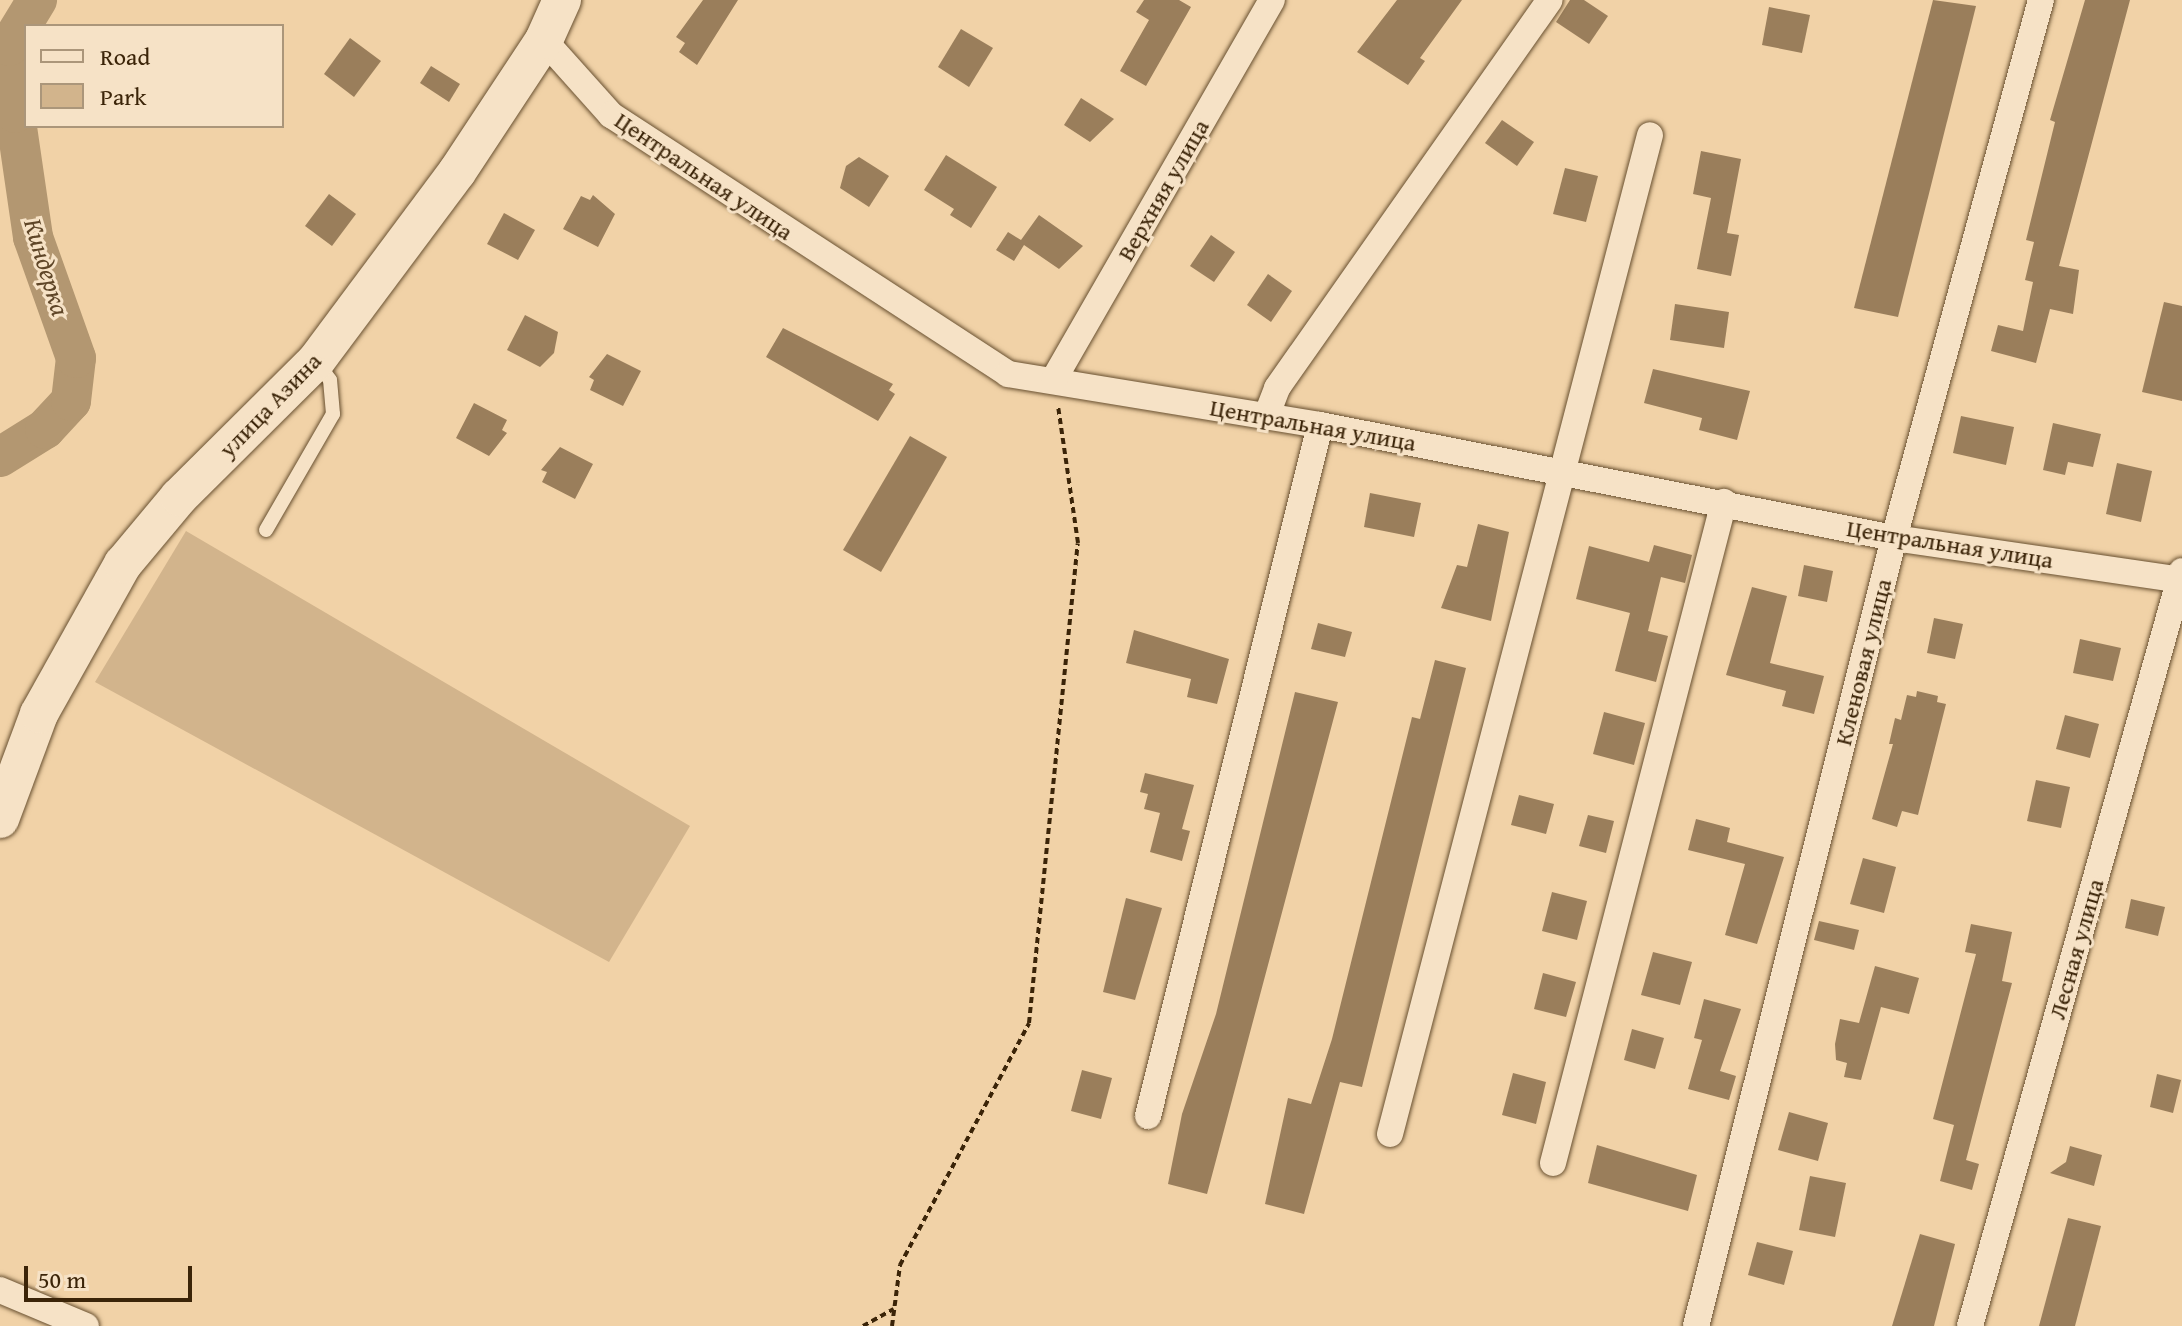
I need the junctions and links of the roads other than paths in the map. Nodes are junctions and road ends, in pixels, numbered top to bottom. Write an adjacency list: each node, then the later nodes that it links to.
1 (562, 0): 5 (street, улица Азина)
2 (1272, 0): 8 (street, Верхняя улица)
3 (1550, 0): 9 (street)
4 (2041, 0): 14 (street, Кленовая улица)
5 (544, 40): 7 (street, улица Азина); 8 (street, Центральная улица)
6 (1650, 135): 11 (street)
7 (316, 361): 13 (lane); 16 (street, улица Азина)
8 (1054, 379): 9 (street, Центральная улица)
9 (1266, 417): 10 (street, Центральная улица)
10 (1320, 425): 11 (street, Центральная улица); 17 (street)
11 (1561, 472): 12 (street, Центральная улица); 18 (street)
12 (1724, 502): 14 (street, Центральная улица); 19 (street)
13 (266, 530)
14 (1894, 538): 15 (street, Центральная улица); 22 (street, Кленовая улица)
15 (2181, 577): 23 (street, Лесная улица)
16 (0, 819)
17 (1148, 1116)
18 (1390, 1134)
19 (1553, 1163)
20 (0, 1290): 21 (street)
21 (86, 1326)
22 (1696, 1326)
23 (1970, 1326)

